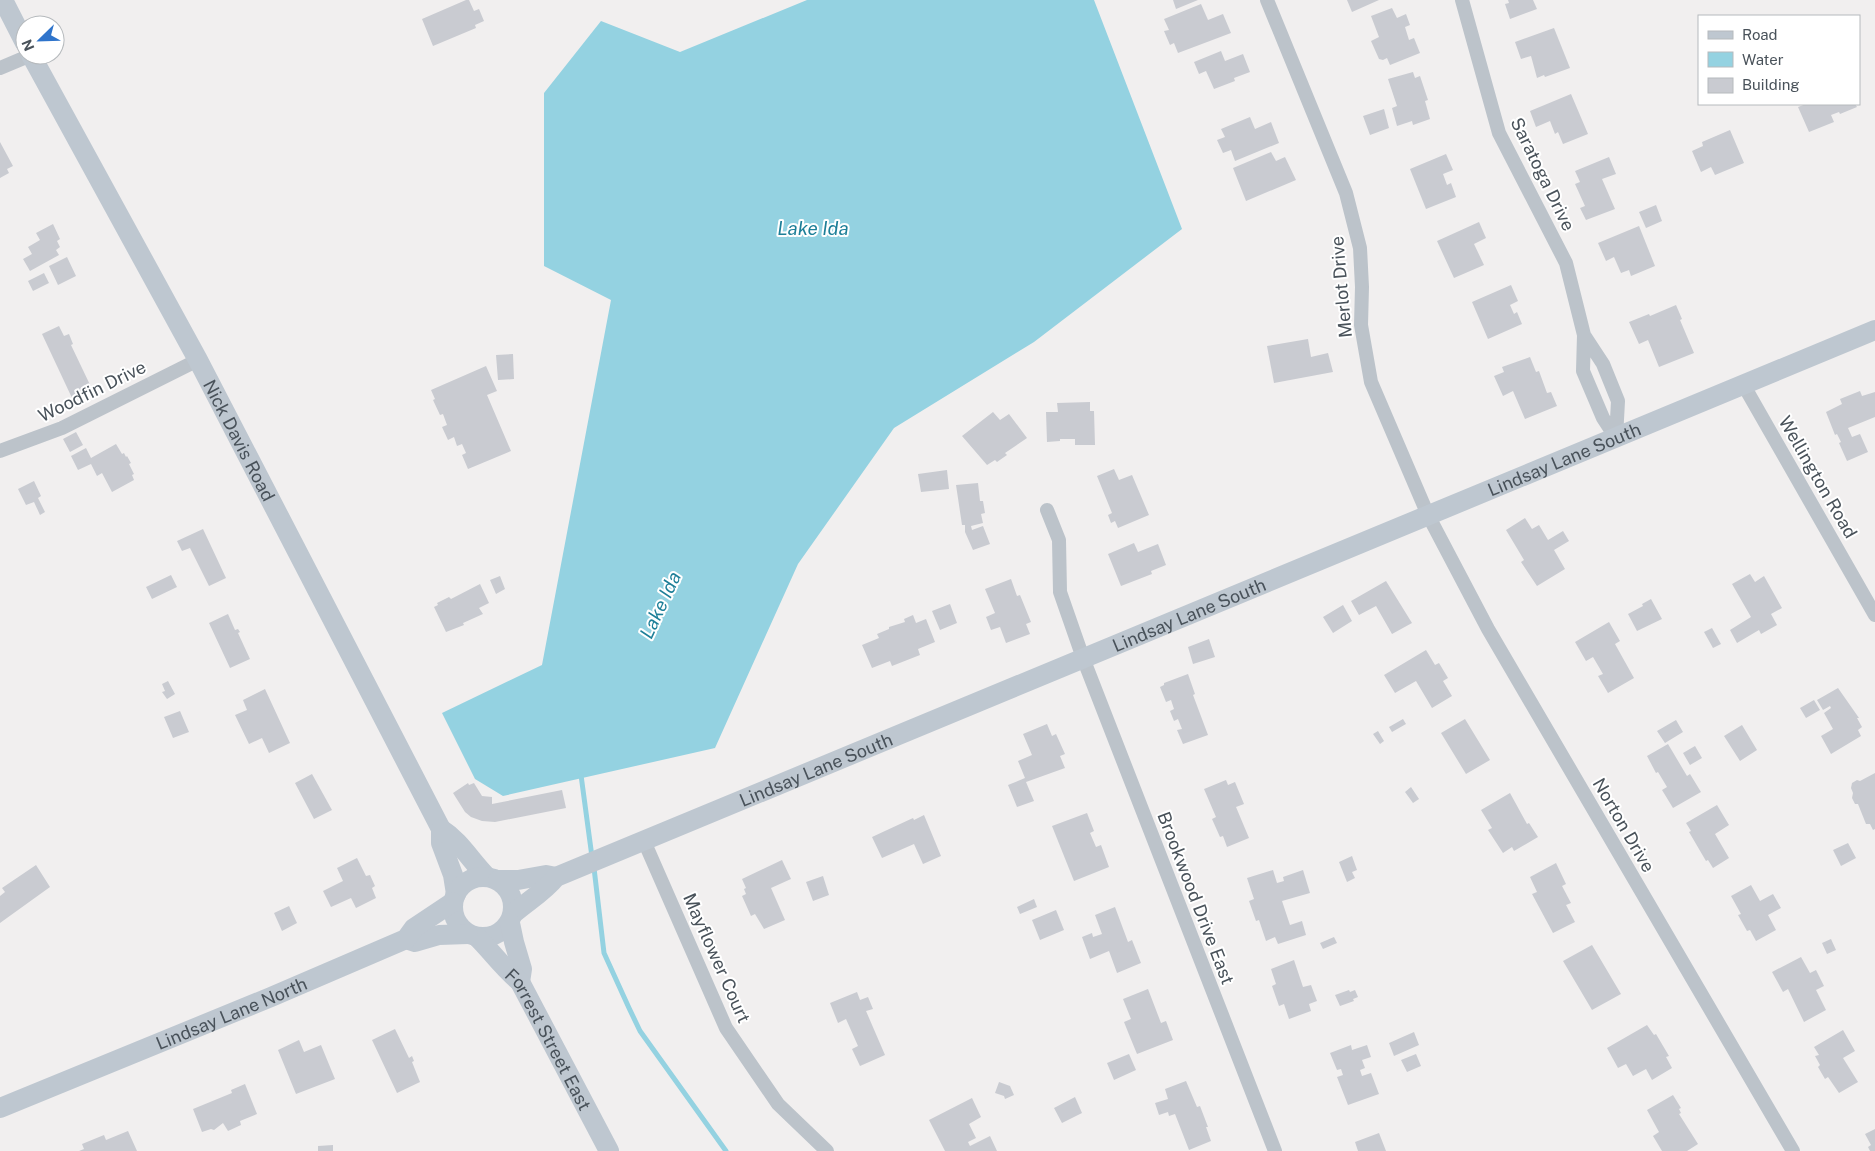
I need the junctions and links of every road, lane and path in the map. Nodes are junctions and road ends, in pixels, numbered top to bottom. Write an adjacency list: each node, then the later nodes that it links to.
1 (3, 0): 4 (street)
2 (1266, 0): 15 (street, Merlot Drive)
3 (1462, 0): 9 (street, Saratoga Drive)
4 (15, 23)
5 (15, 62): 7 (street)
6 (36, 65): 10 (street, Nick Davis Road)
7 (0, 68)
8 (1875, 330): 11 (street, Lindsay Lane South)
9 (1584, 334): 12 (street, Saratoga Drive); 12 (street, Saratoga Drive)
10 (198, 360): 13 (street, Woodfin Drive); 18 (street, Nick Davis Road)
11 (1744, 384): 12 (street, Lindsay Lane South); 16 (street, Wellington Road)
12 (1616, 438): 15 (street, Lindsay Lane South)
13 (0, 451)
14 (1047, 510): 17 (street, Brookwood Drive East)
15 (1428, 515): 17 (street, Lindsay Lane South); 31 (street, Norton Drive)
16 (1875, 615)
17 (1083, 658): 19 (street, Lindsay Lane South); 30 (street, Brookwood Drive East)
18 (441, 829): 21 (street, Nick Davis Road); 22 (street, Nick Davis Road)
19 (644, 841): 20 (street, Lindsay Lane South); 29 (street, Mayflower Court)
20 (556, 877): 21 (street); 23 (street, Lindsay Lane South)
21 (492, 879): 22 (street); 23 (street)
22 (454, 898): 24 (street); 25 (street, Lindsay Lane North)
23 (512, 918): 24 (street); 26 (street)
24 (472, 936): 25 (street); 26 (street, Forrest Street East)
25 (406, 939): 27 (street, Lindsay Lane North)
26 (520, 982): 28 (street, Forrest Street East)
27 (0, 1108)
28 (609, 1151)
29 (827, 1151)
30 (1275, 1151)
31 (1793, 1151)

